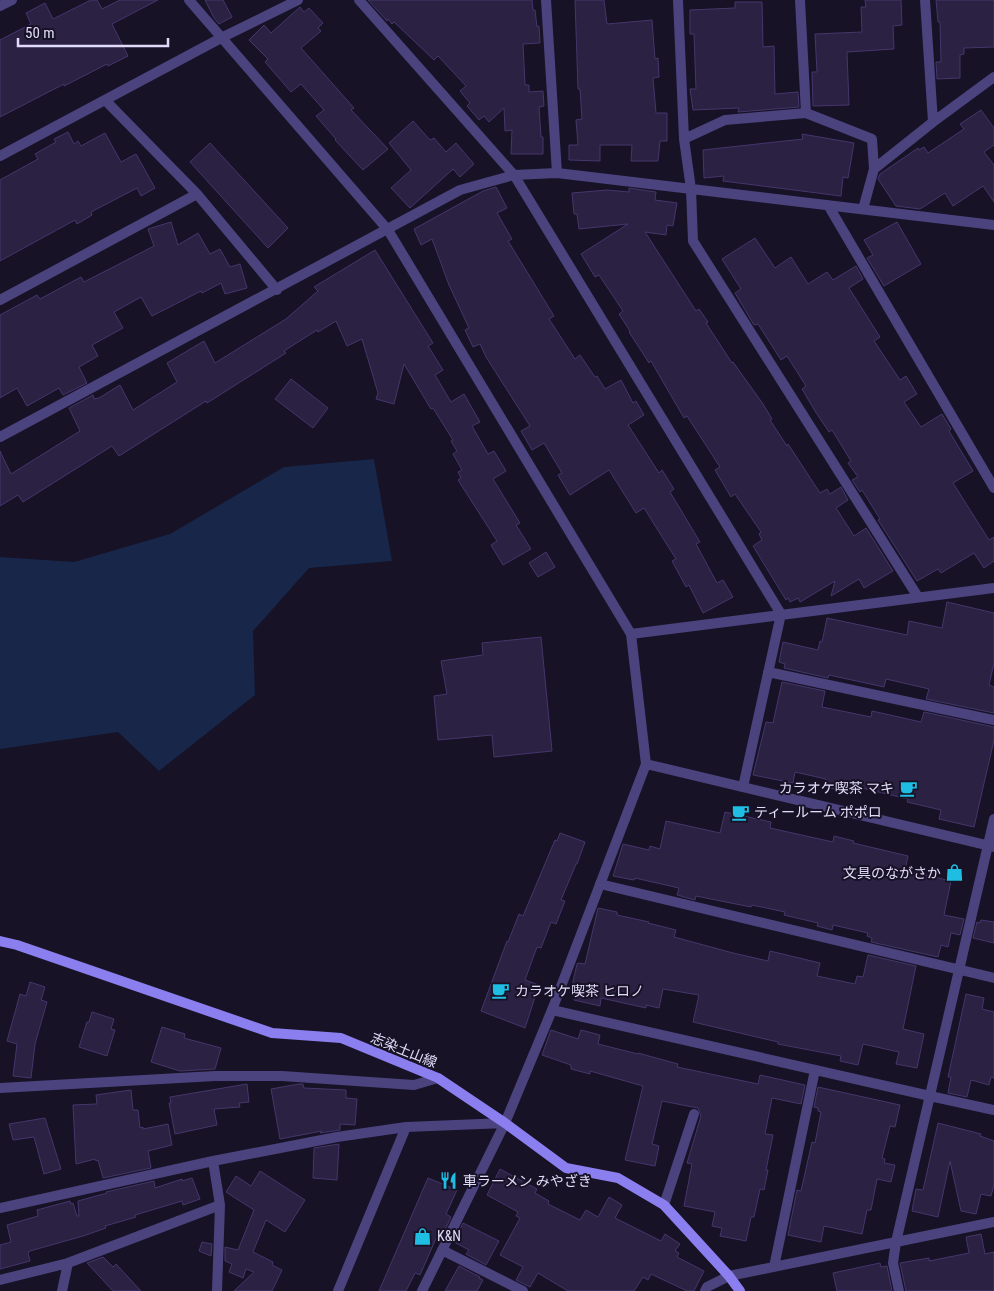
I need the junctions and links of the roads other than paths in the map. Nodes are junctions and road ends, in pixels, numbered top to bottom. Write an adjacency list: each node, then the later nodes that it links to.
1 (12, 0): 9 (street)
2 (189, 0): 10 (street)
3 (298, 0): 10 (street)
4 (359, 0): 19 (street)
5 (546, 0): 18 (street)
6 (678, 0): 15 (street)
7 (800, 0): 13 (street)
8 (925, 0): 14 (street)
9 (0, 6)
10 (222, 38): 12 (street); 25 (street)
11 (994, 77): 14 (street)
12 (105, 100): 16 (street); 21 (street)
13 (806, 113): 15 (street); 17 (street)
14 (932, 122): 17 (street)
15 (684, 139): 20 (street)
16 (0, 156)
17 (874, 169): 23 (street)
18 (557, 173): 19 (street); 20 (street)
19 (514, 175): 25 (street); 34 (street)
20 (691, 189): 22 (street); 33 (street)
21 (197, 194): 26 (street); 27 (street)
22 (828, 205): 23 (street); 29 (street)
23 (863, 209): 24 (street)
24 (994, 225)
25 (388, 230): 26 (street); 35 (street)
26 (277, 290): 28 (street)
27 (0, 300)
28 (0, 437)
29 (982, 468): 30 (street); 31 (street)
30 (994, 470)
31 (994, 488)
32 (994, 588): 33 (street)
33 (918, 597): 34 (street)
34 (781, 614): 35 (street); 36 (street)
35 (631, 634): 38 (street)
36 (768, 672): 37 (street); 39 (street)
37 (994, 720)
38 (646, 764): 39 (street); 42 (street)
39 (743, 787): 41 (street)
40 (994, 819): 41 (street)
41 (991, 846): 44 (street)
42 (600, 884): 44 (street); 46 (street)
43 (0, 941): 48 (main road, 志染土山線)
44 (959, 971): 45 (street); 50 (street)
45 (994, 978)
46 (552, 1010): 47 (street); 53 (street)
47 (815, 1070): 50 (street); 63 (street)
48 (438, 1078): 49 (street); 53 (main road, 志染土山線)
49 (0, 1088)
50 (930, 1096): 51 (street); 60 (street)
51 (994, 1110)
52 (694, 1114): 57 (street)
53 (505, 1123): 54 (street); 57 (main road, 志染土山線); 61 (street)
54 (406, 1127): 55 (street); 68 (street)
55 (213, 1160): 56 (street); 58 (street)
56 (220, 1204): 62 (street); 67 (street)
57 (664, 1205): 64 (main road, 志染土山線)
58 (0, 1208)
59 (994, 1222): 60 (street)
60 (896, 1242): 63 (street); 73 (street)
61 (442, 1250): 69 (street); 70 (street)
62 (68, 1263): 65 (street); 66 (street)
63 (774, 1267): 64 (street)
64 (729, 1276): 71 (street); 72 (main road, 志染土山線)
65 (0, 1280)
66 (62, 1291)
67 (217, 1291)
68 (338, 1291)
69 (422, 1291)
70 (523, 1291)
71 (705, 1291)
72 (740, 1291)
73 (899, 1291)

